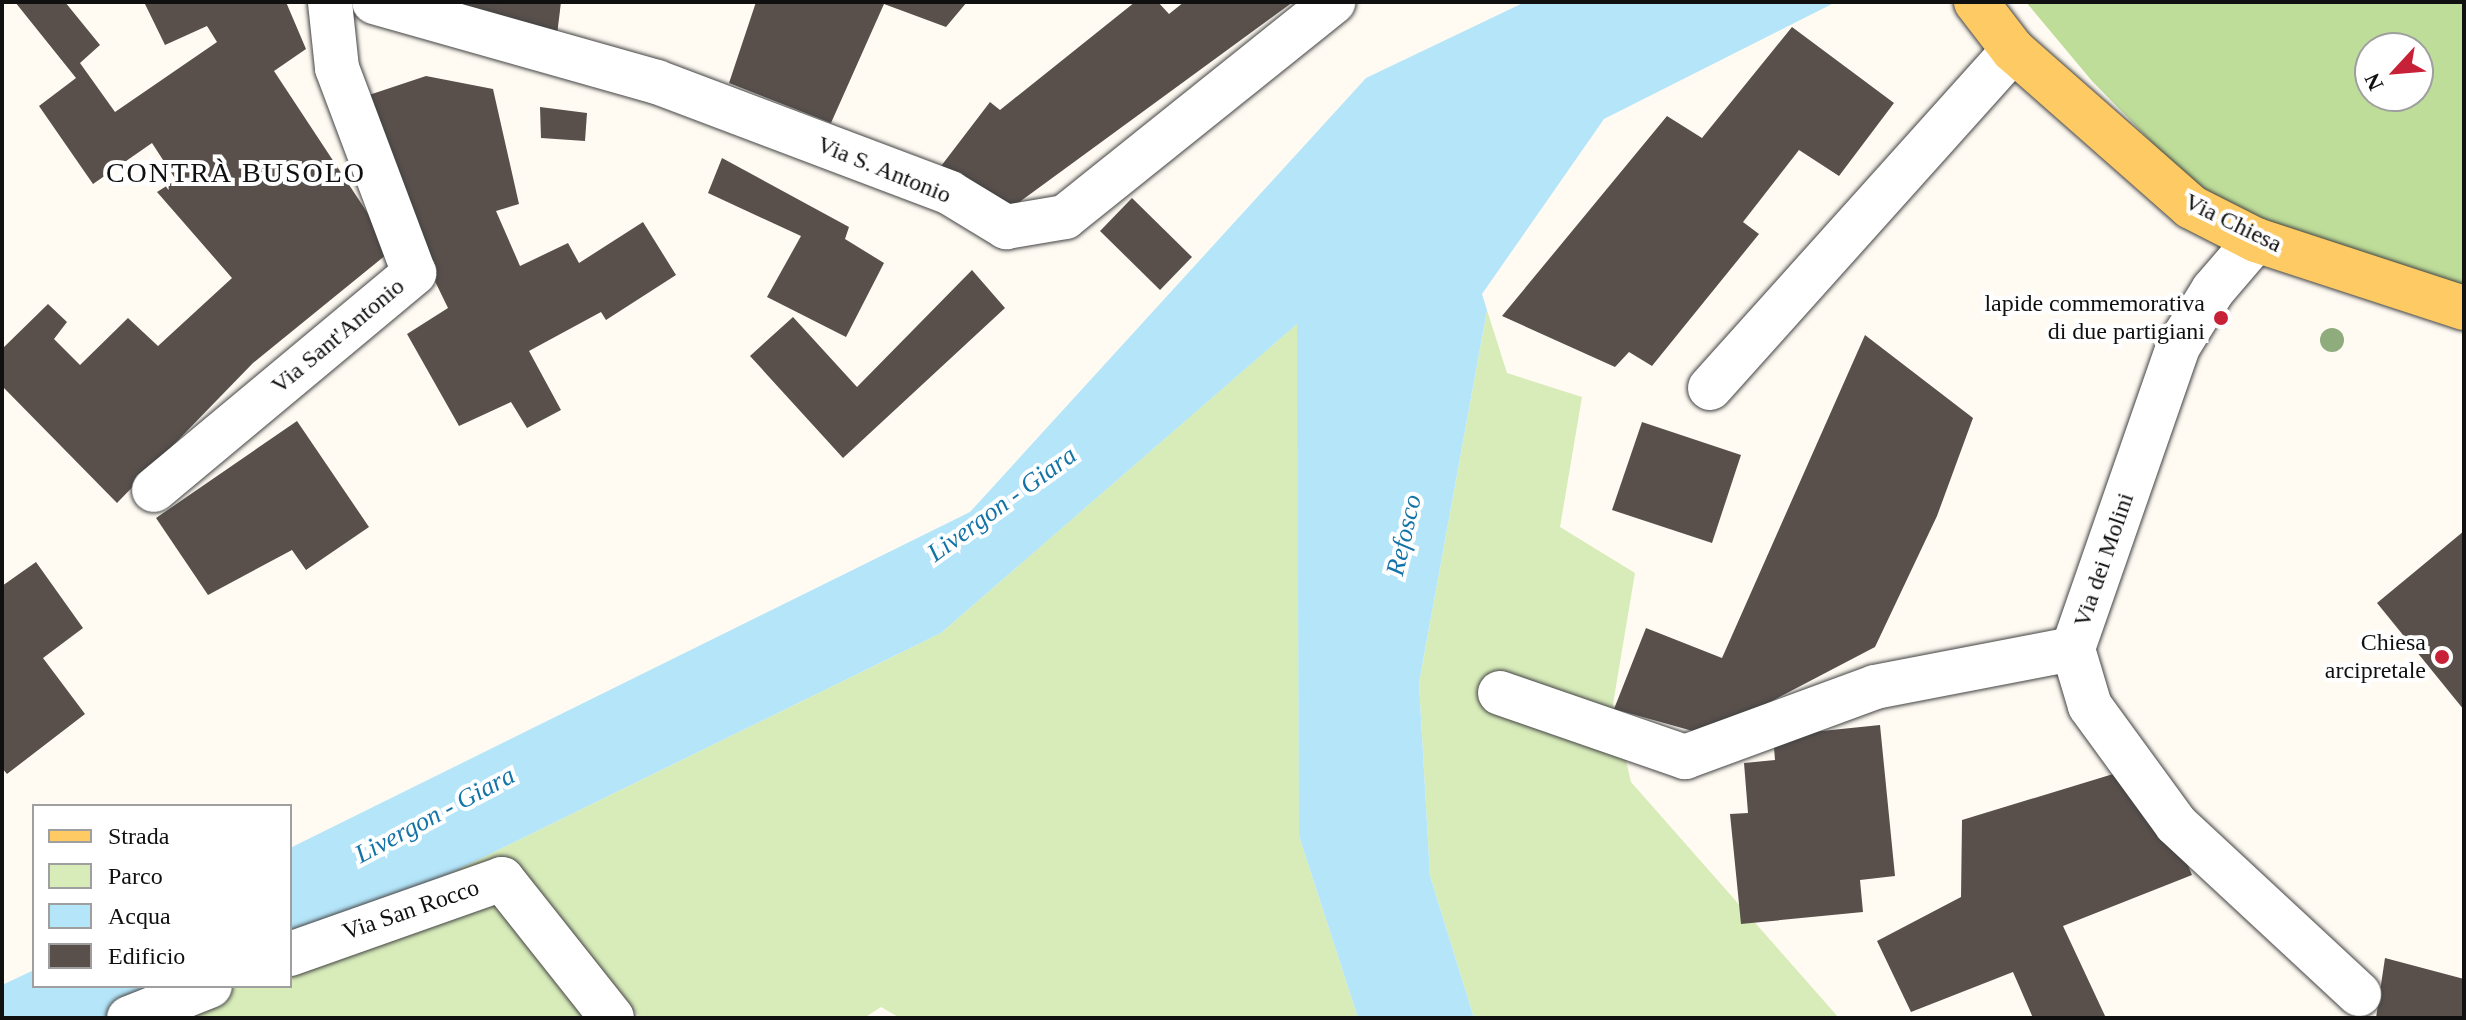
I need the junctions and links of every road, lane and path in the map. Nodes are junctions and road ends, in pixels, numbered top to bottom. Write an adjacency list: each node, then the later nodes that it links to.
1 (330, 2): 9 (street, Via Sant'Antonio)
2 (374, 2): 3 (street, Via S. Antonio)
3 (1333, 2)
4 (1976, 2): 5 (main road, Via Chiesa)
5 (2013, 50): 6 (main road, Via Chiesa); 8 (street)
6 (2256, 240): 7 (main road, Via Chiesa); 10 (street, Via dei Molini)
7 (2464, 308)
8 (1710, 388)
9 (154, 490)
10 (2073, 649): 11 (street); 14 (street, Via dei Molini)
11 (1500, 693)
12 (292, 953): 16 (street, Via San Rocco)
13 (205, 988): 15 (street)
14 (2359, 994)
15 (129, 1018)
16 (612, 1018)

